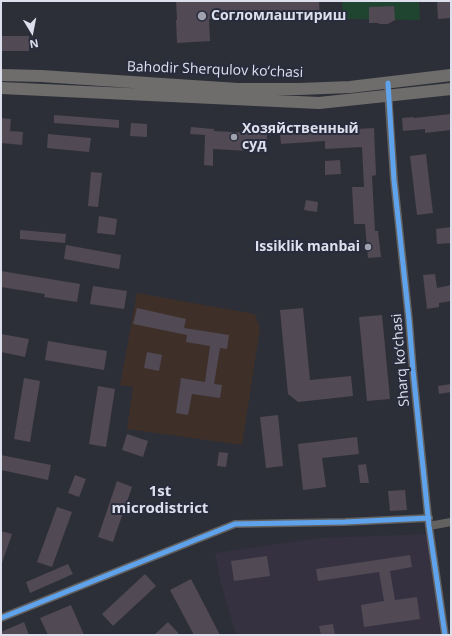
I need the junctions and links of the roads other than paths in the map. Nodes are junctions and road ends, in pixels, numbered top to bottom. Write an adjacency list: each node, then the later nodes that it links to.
1 (1, 75): 4 (main road, Bahodir Sherqulov ko‘chasi)
2 (451, 75): 3 (main road, Bahodir Sherqulov ko‘chasi)
3 (417, 79): 4 (main road, Bahodir Sherqulov ko‘chasi); 7 (main road)
4 (388, 83): 8 (street, Sharq ko‘chasi)
5 (1, 88): 8 (main road, Bahodir Sherqulov ko‘chasi)
6 (451, 89): 7 (main road, Bahodir Sherqulov ko‘chasi)
7 (418, 93): 8 (main road, Bahodir Sherqulov ko‘chasi)
8 (389, 95): 9 (street, Sharq ko‘chasi)
9 (429, 522): 10 (street); 11 (street); 12 (street, Sharq ko‘chasi)
10 (451, 522)
11 (1, 618)
12 (445, 635)

